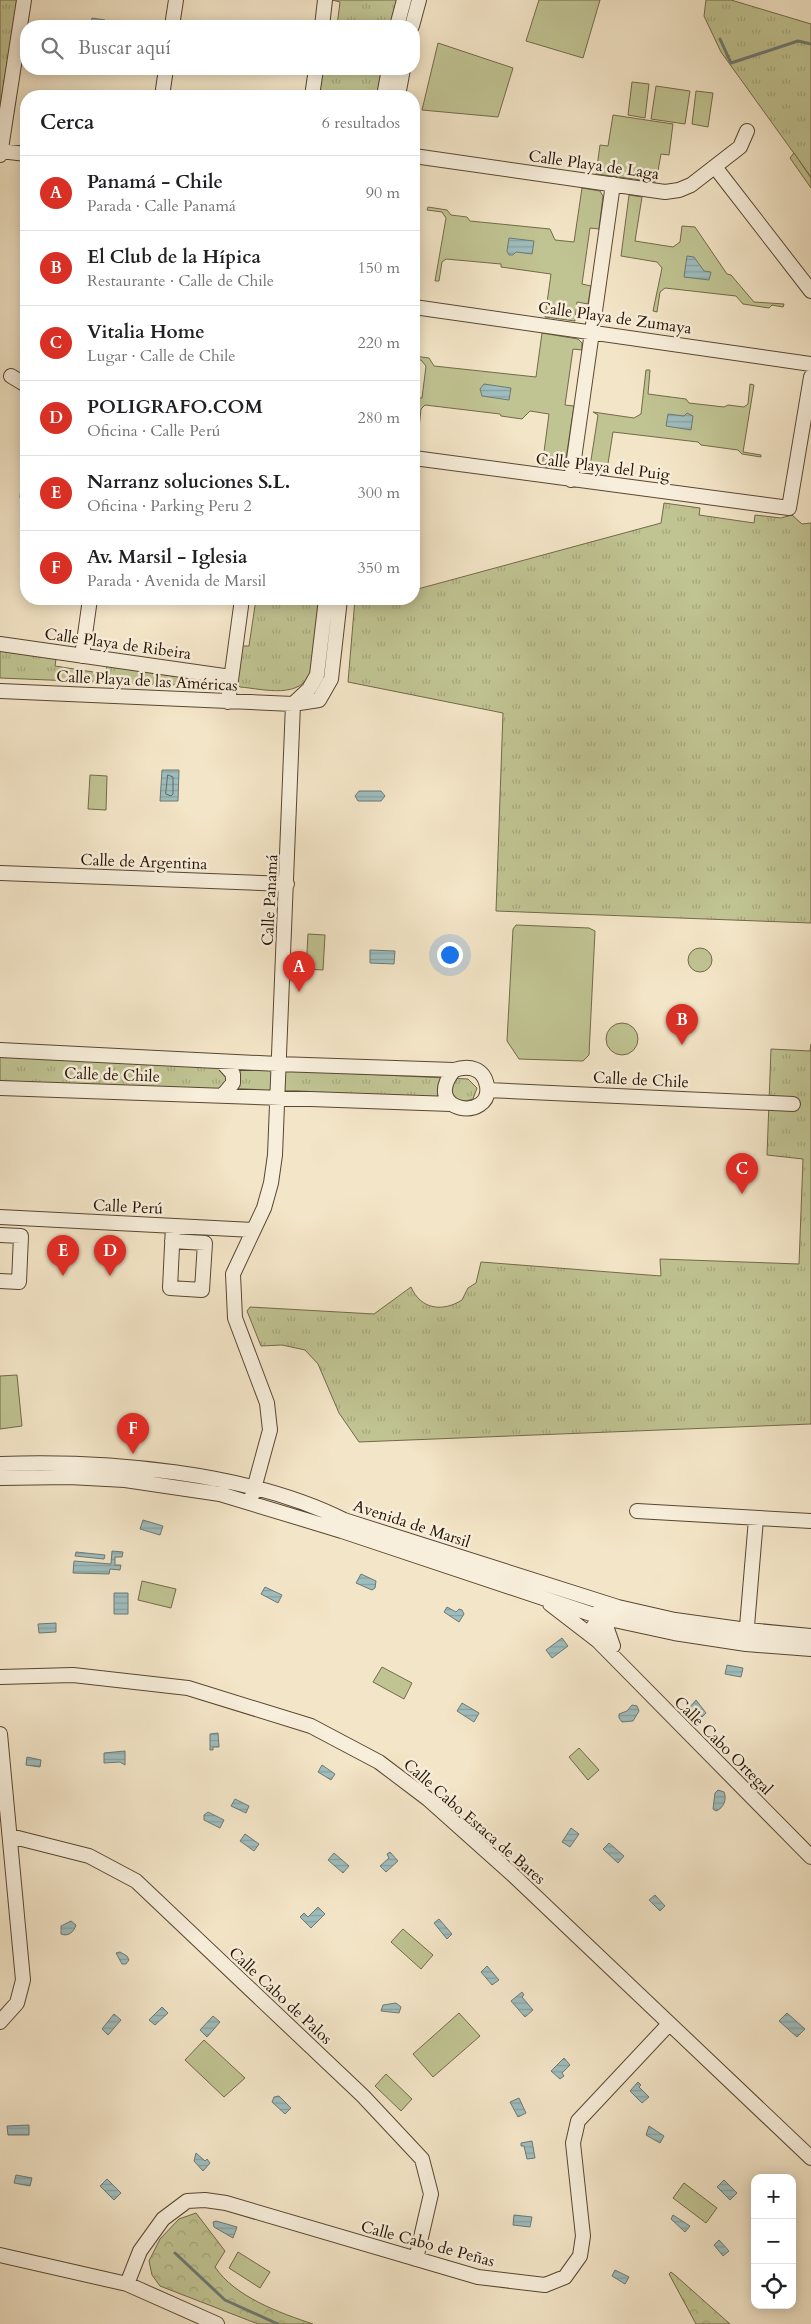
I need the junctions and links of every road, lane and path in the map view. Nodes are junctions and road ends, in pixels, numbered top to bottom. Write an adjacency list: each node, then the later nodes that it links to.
1 (24, 0): 6 (street)
2 (176, 0): 7 (street)
3 (325, 0): 8 (street)
4 (404, 0): 9 (street)
5 (419, 0): 10 (street)
6 (21, 20)
7 (173, 20)
8 (323, 20)
9 (399, 20)
10 (414, 20)
11 (20, 25): 21 (street)
12 (165, 75): 16 (street)
13 (315, 75): 17 (street)
14 (387, 75): 18 (street)
15 (402, 75): 19 (street)
16 (163, 90)
17 (313, 90)
18 (385, 90)
19 (399, 90)
20 (747, 131): 25 (street, Calle Playa de Laga)
21 (0, 151): 22 (street); 23 (street)
22 (20, 153)
23 (0, 155)
24 (420, 157): 26 (street, Calle Playa de Laga)
25 (715, 166): 26 (street, Calle Playa de Laga); 27 (street)
26 (613, 184): 29 (street)
27 (811, 291)
28 (420, 308): 29 (street, Calle Playa de Zumaya)
29 (592, 331): 30 (street, Calle Playa de Zumaya); 35 (street)
30 (811, 364)
31 (12, 376): 33 (street)
32 (811, 377): 35 (street, Calle Playa del Puig)
33 (20, 381)
34 (420, 459): 35 (street, Calle Playa del Puig)
35 (571, 480)
36 (89, 605): 41 (street)
37 (241, 605): 42 (street)
38 (325, 605): 45 (street)
39 (339, 605): 45 (street, Calle Playa de las Américas)
40 (0, 644): 41 (street, Calle Playa de Ribeira)
41 (82, 656): 42 (street, Calle Playa de Ribeira)
42 (231, 677): 44 (street)
43 (0, 691): 44 (street, Calle Playa de las Américas)
44 (228, 702): 45 (street, Calle Playa de las Américas)
45 (293, 704): 47 (street, Calle Panamá)
46 (0, 872): 47 (street, Calle de Argentina)
47 (287, 884): 51 (street, Calle Panamá)
48 (0, 1050): 49 (street, Calle de Chile)
49 (222, 1062): 50 (street, Calle de Chile); 55 (street)
50 (250, 1063): 51 (street, Calle de Chile); 56 (street)
51 (278, 1064): 52 (street, Calle de Chile); 57 (street, Calle Panamá)
52 (454, 1070): 54 (street); 58 (street)
53 (0, 1088): 55 (street, Calle de Chile)
54 (488, 1090): 58 (street); 59 (street, Calle de Chile)
55 (224, 1095): 56 (street, Calle de Chile)
56 (250, 1096): 57 (street, Calle de Chile)
57 (276, 1097): 58 (street, Calle de Chile); 63 (street, Calle Panamá)
58 (451, 1104)
59 (793, 1104)
60 (1, 1217): 61 (street, Calle Perú); 64 (street)
61 (173, 1226): 62 (street, Calle Perú); 65 (street)
62 (188, 1227): 63 (street, Calle Perú); 66 (street)
63 (253, 1230): 70 (street, Calle Panamá)
64 (1, 1235): 67 (street)
65 (172, 1241): 66 (street); 66 (street)
66 (187, 1242)
67 (0, 1281)
68 (0, 1464): 70 (street, Avenida de Marsil)
69 (0, 1478): 70 (street, Avenida de Marsil)
70 (252, 1496): 74 (street, Avenida de Marsil); 75 (street, Avenida de Marsil)
71 (637, 1511): 72 (street)
72 (756, 1519): 73 (street); 80 (street)
73 (811, 1521)
74 (541, 1597): 77 (street, Avenida de Marsil); 81 (street, Calle Cabo Ortegal)
75 (582, 1597): 76 (street, Avenida de Marsil); 77 (street)
76 (618, 1607): 77 (street); 80 (street, Avenida de Marsil)
77 (600, 1617): 78 (street, Avenida de Marsil); 81 (street); 83 (street)
78 (632, 1624): 80 (street, Avenida de Marsil); 83 (street)
79 (811, 1636): 80 (street, Avenida de Marsil)
80 (746, 1637): 82 (street, Avenida de Marsil)
81 (598, 1641): 83 (street, Calle Cabo Ortegal)
82 (811, 1649)
83 (613, 1651): 87 (street, Calle Cabo Ortegal)
84 (0, 1676): 89 (street, Calle Cabo Estaca de Bares)
85 (0, 1734): 86 (street)
86 (10, 1836): 88 (street); 92 (street, Calle Cabo de Palos)
87 (811, 1858)
88 (0, 2022)
89 (669, 2024): 90 (street, Calle Cabo Estaca de Bares); 92 (street, Calle Cabo de Peñas)
90 (811, 2158)
91 (0, 2256): 93 (street)
92 (416, 2259): 93 (street, Calle Cabo de Peñas)
93 (127, 2284): 94 (street)
94 (217, 2324)

